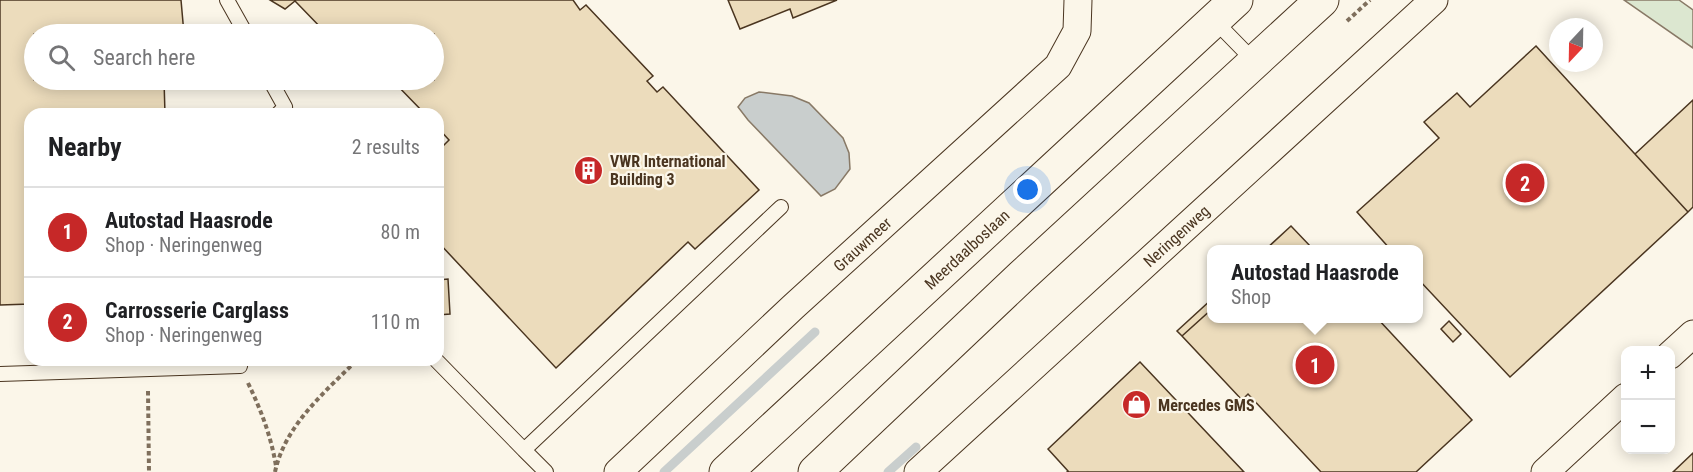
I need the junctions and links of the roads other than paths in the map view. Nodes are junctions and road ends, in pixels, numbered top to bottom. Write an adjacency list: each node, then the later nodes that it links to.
1 (227, 0): 6 (lane)
2 (1078, 0): 19 (street, Grauwmeer)
3 (1323, 0): 7 (highway)
4 (1434, 0): 22 (street, Neringenweg)
5 (1225, 10): 7 (lane); 20 (highway, Meerdaalboslaan)
6 (240, 24)
7 (1255, 62): 21 (highway)
8 (276, 90): 9 (lane)
9 (284, 108)
10 (781, 207): 17 (lane)
11 (1693, 334): 12 (street)
12 (1675, 351)
13 (175, 366): 15 (lane)
14 (442, 366): 17 (lane)
15 (0, 374)
16 (1623, 400): 23 (street)
17 (524, 450): 18 (lane)
18 (546, 472)
19 (618, 472)
20 (726, 472)
21 (815, 472)
22 (918, 472)
23 (1545, 472)

